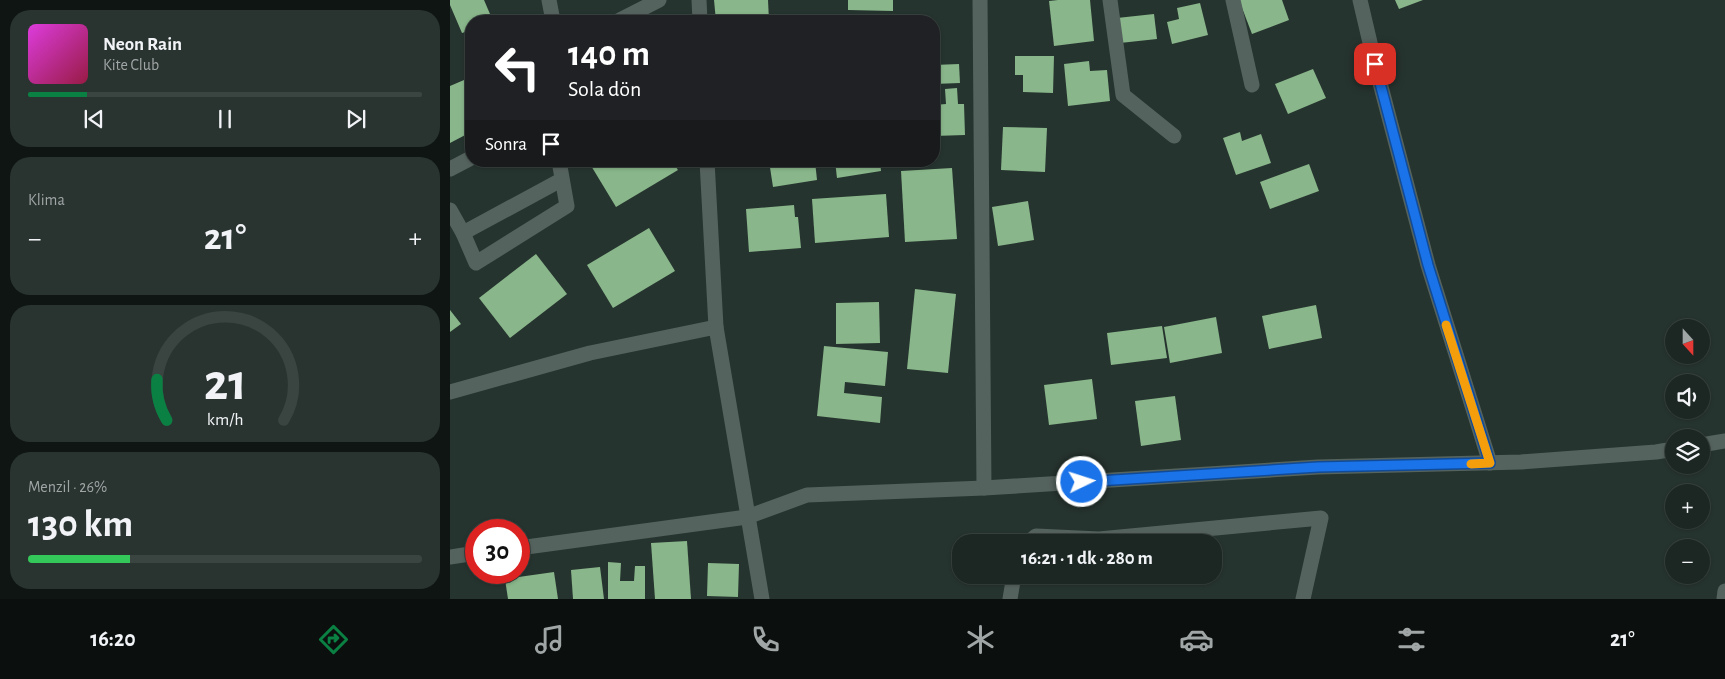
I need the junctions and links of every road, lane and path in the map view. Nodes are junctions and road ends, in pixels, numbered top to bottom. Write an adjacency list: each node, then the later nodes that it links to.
1 (548, 0): 8 (street)
2 (659, 0): 9 (street)
3 (699, 0): 10 (street)
4 (980, 0): 26 (street)
5 (1110, 0): 12 (street)
6 (1233, 0): 11 (street)
7 (1360, 0): 25 (street)
8 (552, 15)
9 (630, 15)
10 (700, 15)
11 (1252, 85)
12 (1174, 136)
13 (465, 161): 16 (street)
14 (560, 167): 17 (street)
15 (707, 167): 20 (street)
16 (450, 169)
17 (561, 180): 19 (street); 19 (street)
18 (450, 210): 19 (street)
19 (464, 234)
20 (716, 327): 21 (street); 27 (street)
21 (450, 392)
22 (1725, 441): 23 (street)
23 (1710, 444)
24 (1665, 450): 25 (street)
25 (1490, 463): 26 (street)
26 (984, 488): 27 (street)
27 (747, 517): 29 (street); 34 (street)
28 (1152, 534): 36 (street)
29 (530, 547)
30 (465, 555): 31 (street)
31 (450, 557)
32 (1012, 584): 35 (street)
33 (1725, 590): 37 (street)
34 (762, 599)
35 (1010, 599)
36 (1303, 599)
37 (1724, 599)

